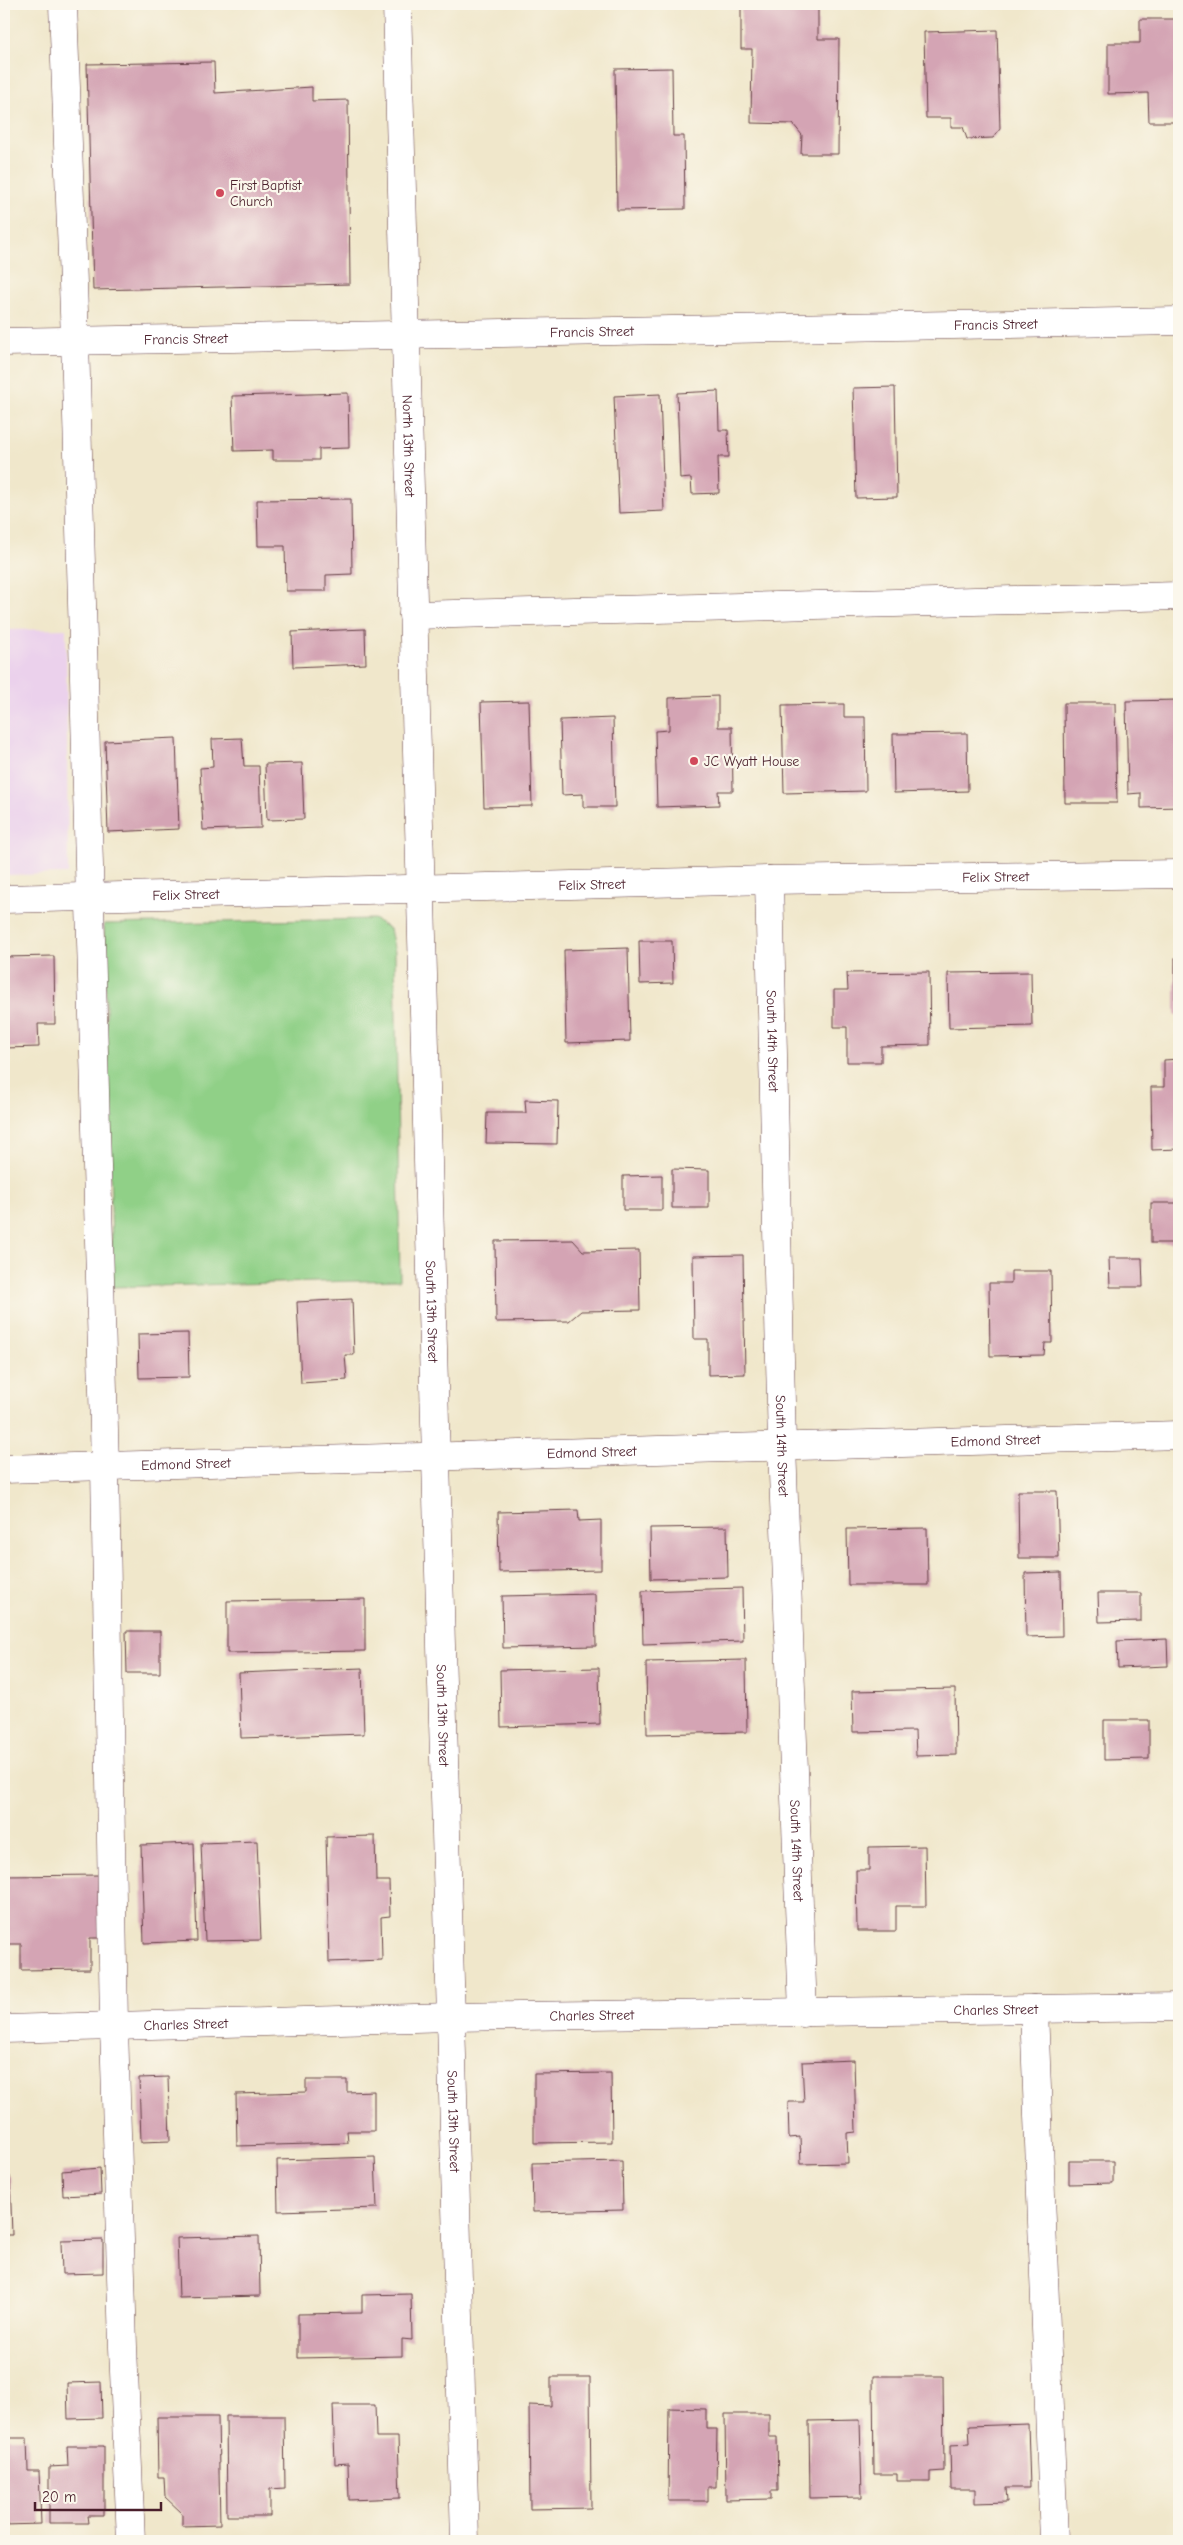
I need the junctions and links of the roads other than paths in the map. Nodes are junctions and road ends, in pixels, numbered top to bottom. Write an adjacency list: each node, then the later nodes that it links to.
1 (63, 4): 5 (street)
2 (397, 4): 4 (street, North 13th Street)
3 (1179, 321): 4 (street, Francis Street)
4 (404, 333): 5 (street, Francis Street); 8 (street, North 13th Street)
5 (75, 340): 6 (street, Francis Street); 12 (street)
6 (4, 342)
7 (1179, 596): 8 (street)
8 (413, 615): 11 (street, North 13th Street)
9 (1179, 874): 10 (street, Felix Street)
10 (769, 880): 11 (street, Felix Street); 15 (street, South 14th Street)
11 (422, 890): 12 (street, Felix Street); 16 (street, South 13th Street)
12 (89, 896): 13 (street, Felix Street); 17 (street)
13 (4, 899)
14 (1179, 1435): 15 (street, Edmond Street)
15 (782, 1446): 16 (street, Edmond Street); 21 (street, South 14th Street)
16 (435, 1458): 17 (street, Edmond Street); 22 (street, South 13th Street)
17 (105, 1466): 18 (street, Edmond Street); 23 (street)
18 (4, 1469)
19 (1179, 2007): 20 (street, Charles Street)
20 (1034, 2009): 21 (street, Charles Street); 27 (street)
21 (803, 2013): 22 (street, Charles Street)
22 (452, 2017): 23 (street, Charles Street); 26 (street, South 13th Street)
23 (114, 2026): 24 (street, Charles Street); 25 (street)
24 (4, 2029)
25 (132, 2541)
26 (465, 2541)
27 (1054, 2541)

